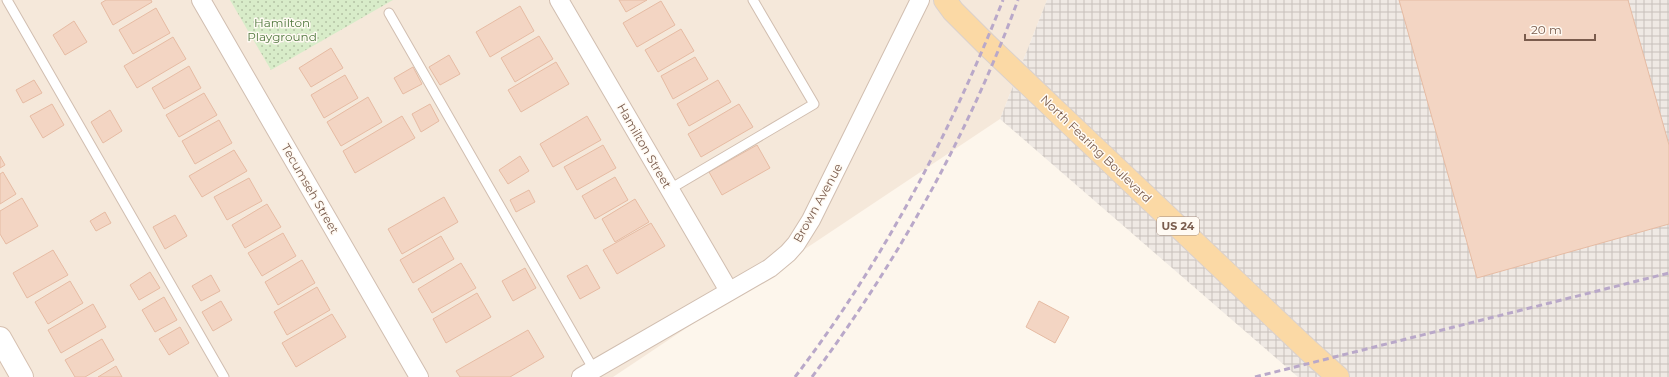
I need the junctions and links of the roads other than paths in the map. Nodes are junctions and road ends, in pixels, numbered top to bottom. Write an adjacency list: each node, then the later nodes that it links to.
1 (7, 0): 13 (lane)
2 (201, 0): 14 (street, Tecumseh Street)
3 (560, 0): 8 (street, Hamilton Street)
4 (754, 0): 8 (lane)
5 (920, 0): 9 (street, Brown Avenue)
6 (945, 0): 15 (main road, North Fearing Boulevard / US 24)
7 (389, 14): 11 (lane)
8 (670, 189): 9 (street, Hamilton Street)
9 (730, 291): 11 (street, Brown Avenue)
10 (0, 338): 12 (street)
11 (587, 373)
12 (22, 377)
13 (224, 377)
14 (419, 377)
15 (1338, 377)

